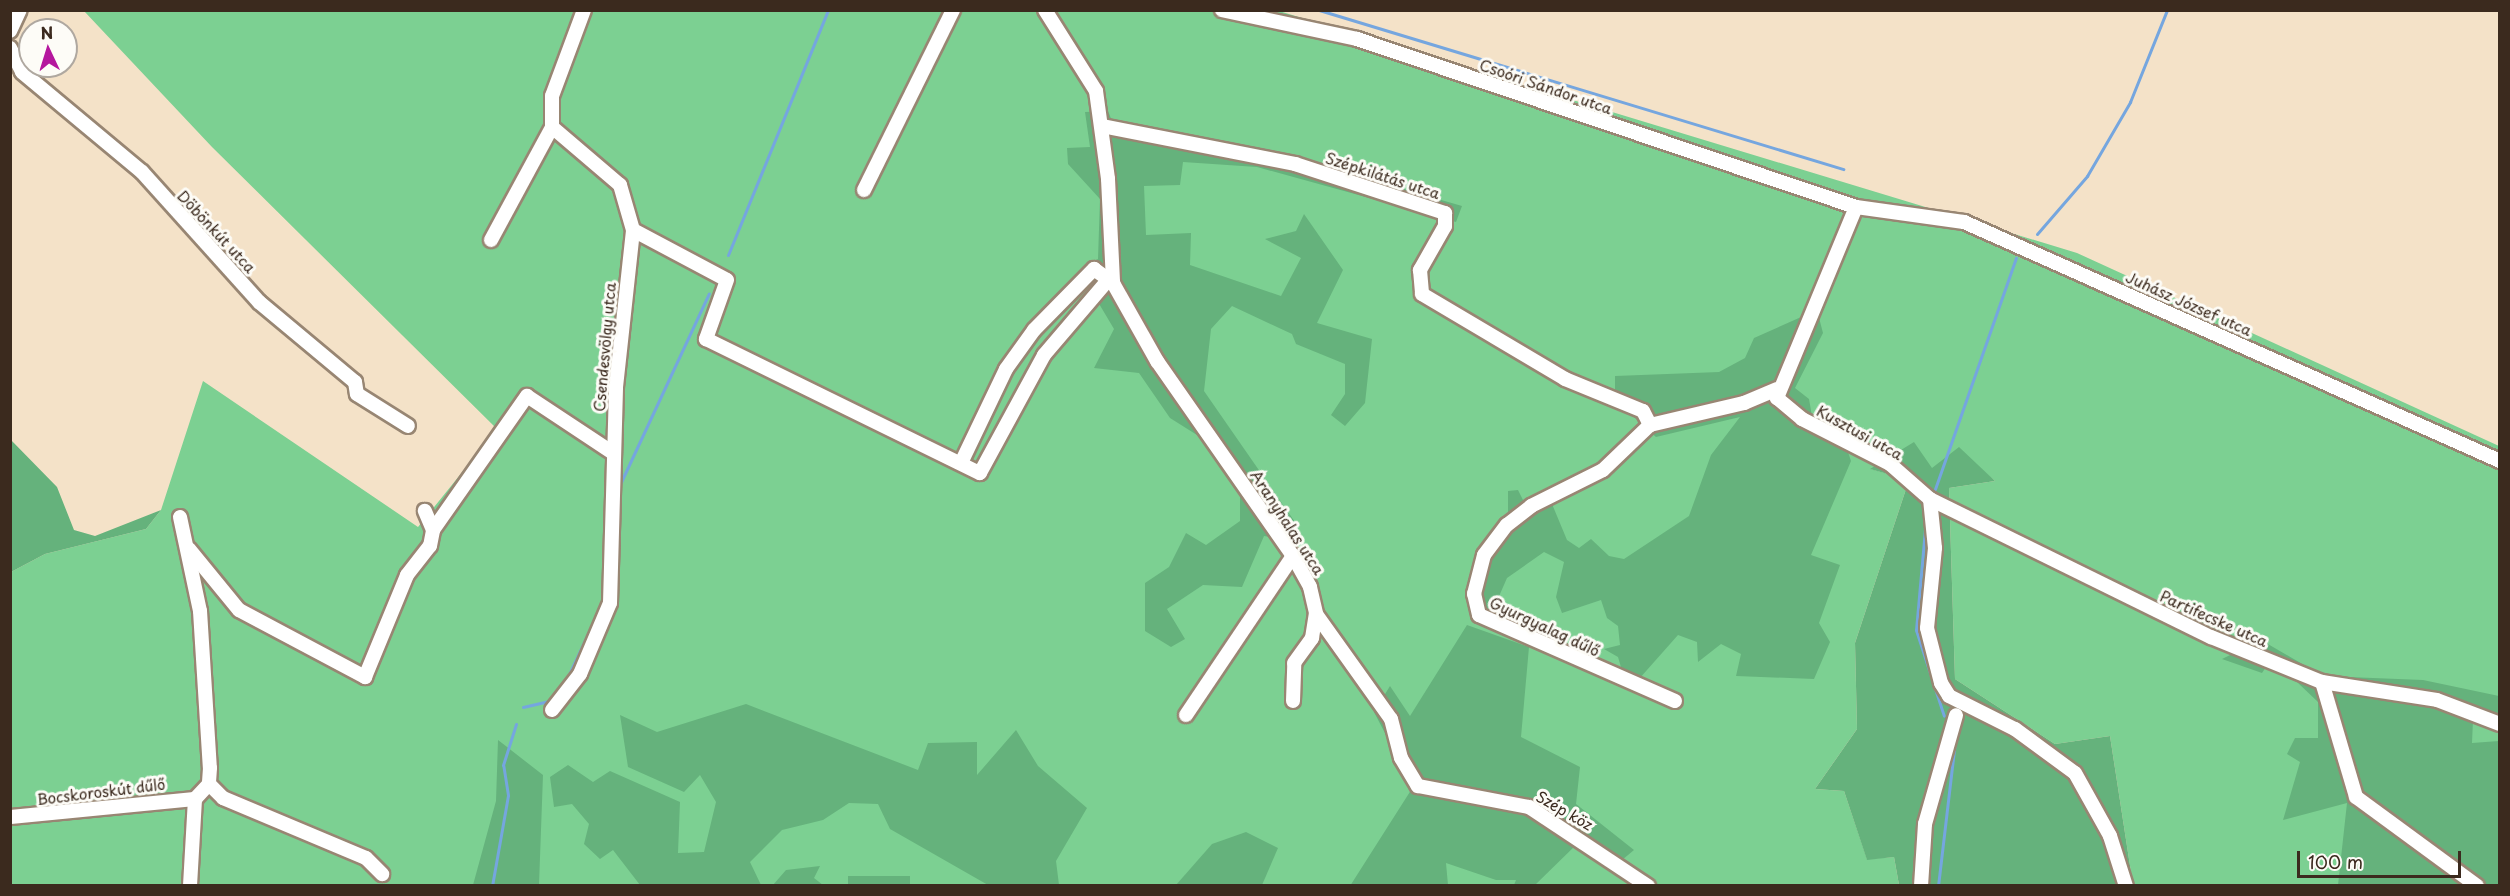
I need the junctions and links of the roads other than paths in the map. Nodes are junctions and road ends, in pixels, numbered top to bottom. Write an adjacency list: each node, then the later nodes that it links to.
1 (20, 10): 6 (street)
2 (584, 10): 9 (street)
3 (953, 10): 10 (street)
4 (1045, 10): 8 (street, Aranyhalas utca)
5 (1221, 10): 11 (street, Csoóri Sándor utca)
6 (10, 31)
7 (10, 48): 17 (street, Döbönkút utca)
8 (1102, 126): 14 (street, Aranyhalas utca); 16 (street, Szépkilátás utca)
9 (552, 127): 12 (street, Csendesvölgy utca); 13 (street)
10 (864, 190)
11 (1856, 207): 15 (street); 19 (street, Juhász József utca)
12 (633, 230): 18 (street, Csendesvölgy utca); 20 (street)
13 (491, 240)
14 (1111, 281): 20 (street); 20 (street); 26 (street, Aranyhalas utca)
15 (1778, 389): 16 (street); 21 (street, Kusztusi utca)
16 (1650, 425): 30 (street, Gyurgyalag dűlő)
17 (408, 426)
18 (613, 453): 24 (street); 31 (street, Csendesvölgy utca)
19 (2499, 461)
20 (961, 463)
21 (1930, 499): 28 (street, Partifecske utca); 43 (street)
22 (425, 511): 24 (street)
23 (180, 517): 25 (street)
24 (433, 530): 25 (street)
25 (189, 549): 35 (street)
26 (1293, 556): 27 (street, Aranyhalas utca); 32 (street)
27 (1316, 614): 29 (street); 36 (street, Aranyhalas utca)
28 (2322, 682): 34 (street, Partifecske utca); 44 (street)
29 (1293, 701)
30 (1674, 701)
31 (552, 710)
32 (1186, 715)
33 (1956, 715): 42 (street)
34 (2499, 724)
35 (209, 784): 37 (street); 39 (street)
36 (1418, 786): 41 (street, Szép köz)
37 (195, 799): 38 (street, Bocskoroskút dűlő); 40 (street)
38 (10, 817)
39 (382, 874)
40 (190, 885)
41 (1648, 885)
42 (1921, 885)
43 (2126, 885)
44 (2477, 885)

